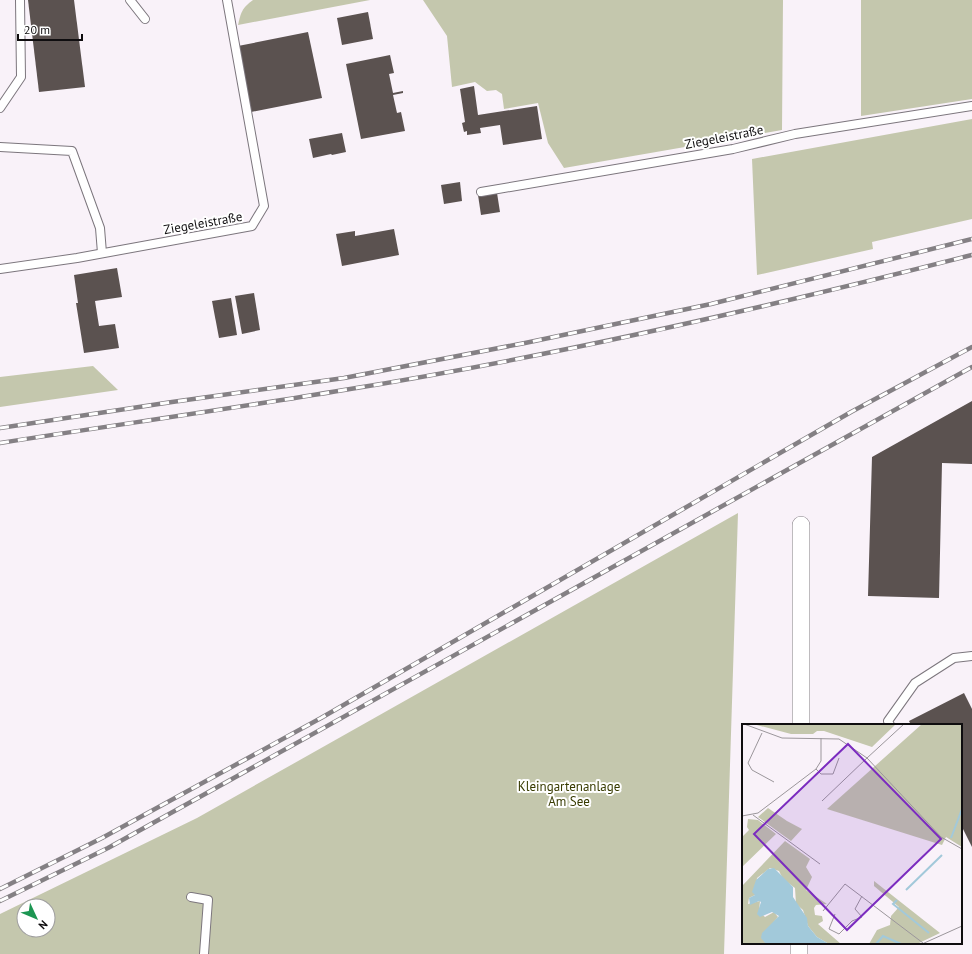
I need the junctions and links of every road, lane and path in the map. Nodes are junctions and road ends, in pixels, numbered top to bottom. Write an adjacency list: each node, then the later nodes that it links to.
1 (20, 0): 6 (lane)
2 (130, 0): 4 (lane)
3 (227, 0): 9 (lane, Ziegeleistraße)
4 (145, 19)
5 (972, 106): 8 (lane, Ziegeleistraße)
6 (0, 108)
7 (0, 147): 9 (lane)
8 (481, 192)
9 (102, 253): 10 (lane, Ziegeleistraße)
10 (0, 269)
11 (801, 525): 13 (street)
12 (972, 656): 14 (lane)
13 (801, 724)
14 (890, 724)
15 (191, 897): 16 (lane)
16 (204, 954)

